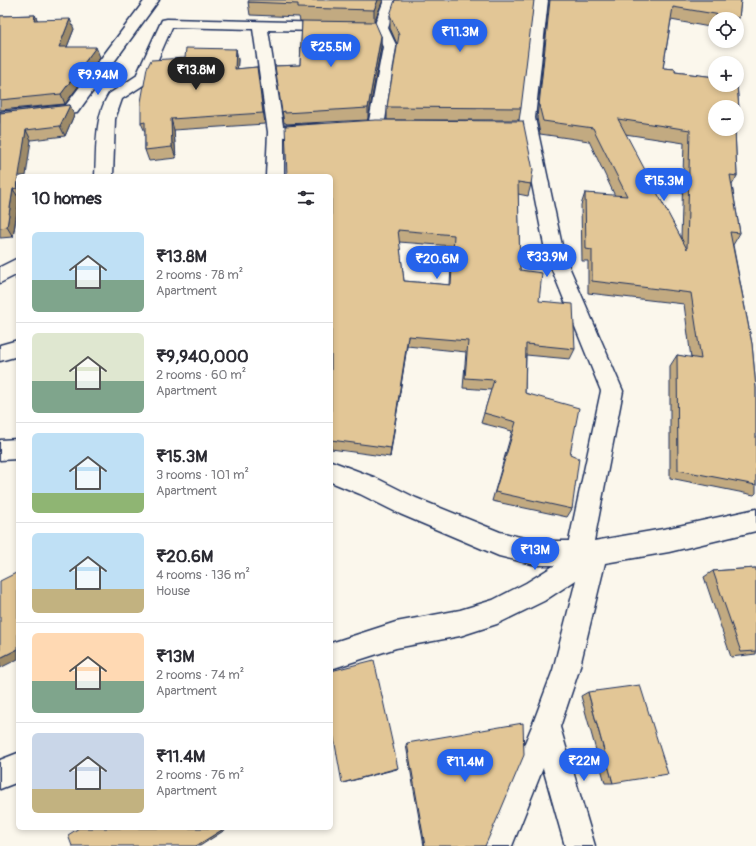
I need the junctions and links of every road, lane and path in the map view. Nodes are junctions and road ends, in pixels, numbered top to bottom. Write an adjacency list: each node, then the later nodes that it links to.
1 (152, 0): 6 (street)
2 (391, 0): 5 (street)
3 (541, 0): 20 (street)
4 (260, 26): 5 (street); 9 (street); 10 (street)
5 (381, 28): 7 (street)
6 (0, 117)
7 (376, 126)
8 (330, 128): 9 (street)
9 (276, 132): 11 (street)
10 (104, 174)
11 (275, 174)
12 (16, 266): 13 (street)
13 (0, 276)
14 (16, 349): 15 (street)
15 (0, 353)
16 (16, 449): 17 (street)
17 (0, 450)
18 (333, 472): 20 (street)
19 (756, 520): 20 (street)
20 (587, 553): 21 (street); 22 (street)
21 (333, 655)
22 (546, 727): 25 (street); 26 (street)
23 (16, 768): 24 (street)
24 (0, 775)
25 (497, 846)
26 (580, 846)

